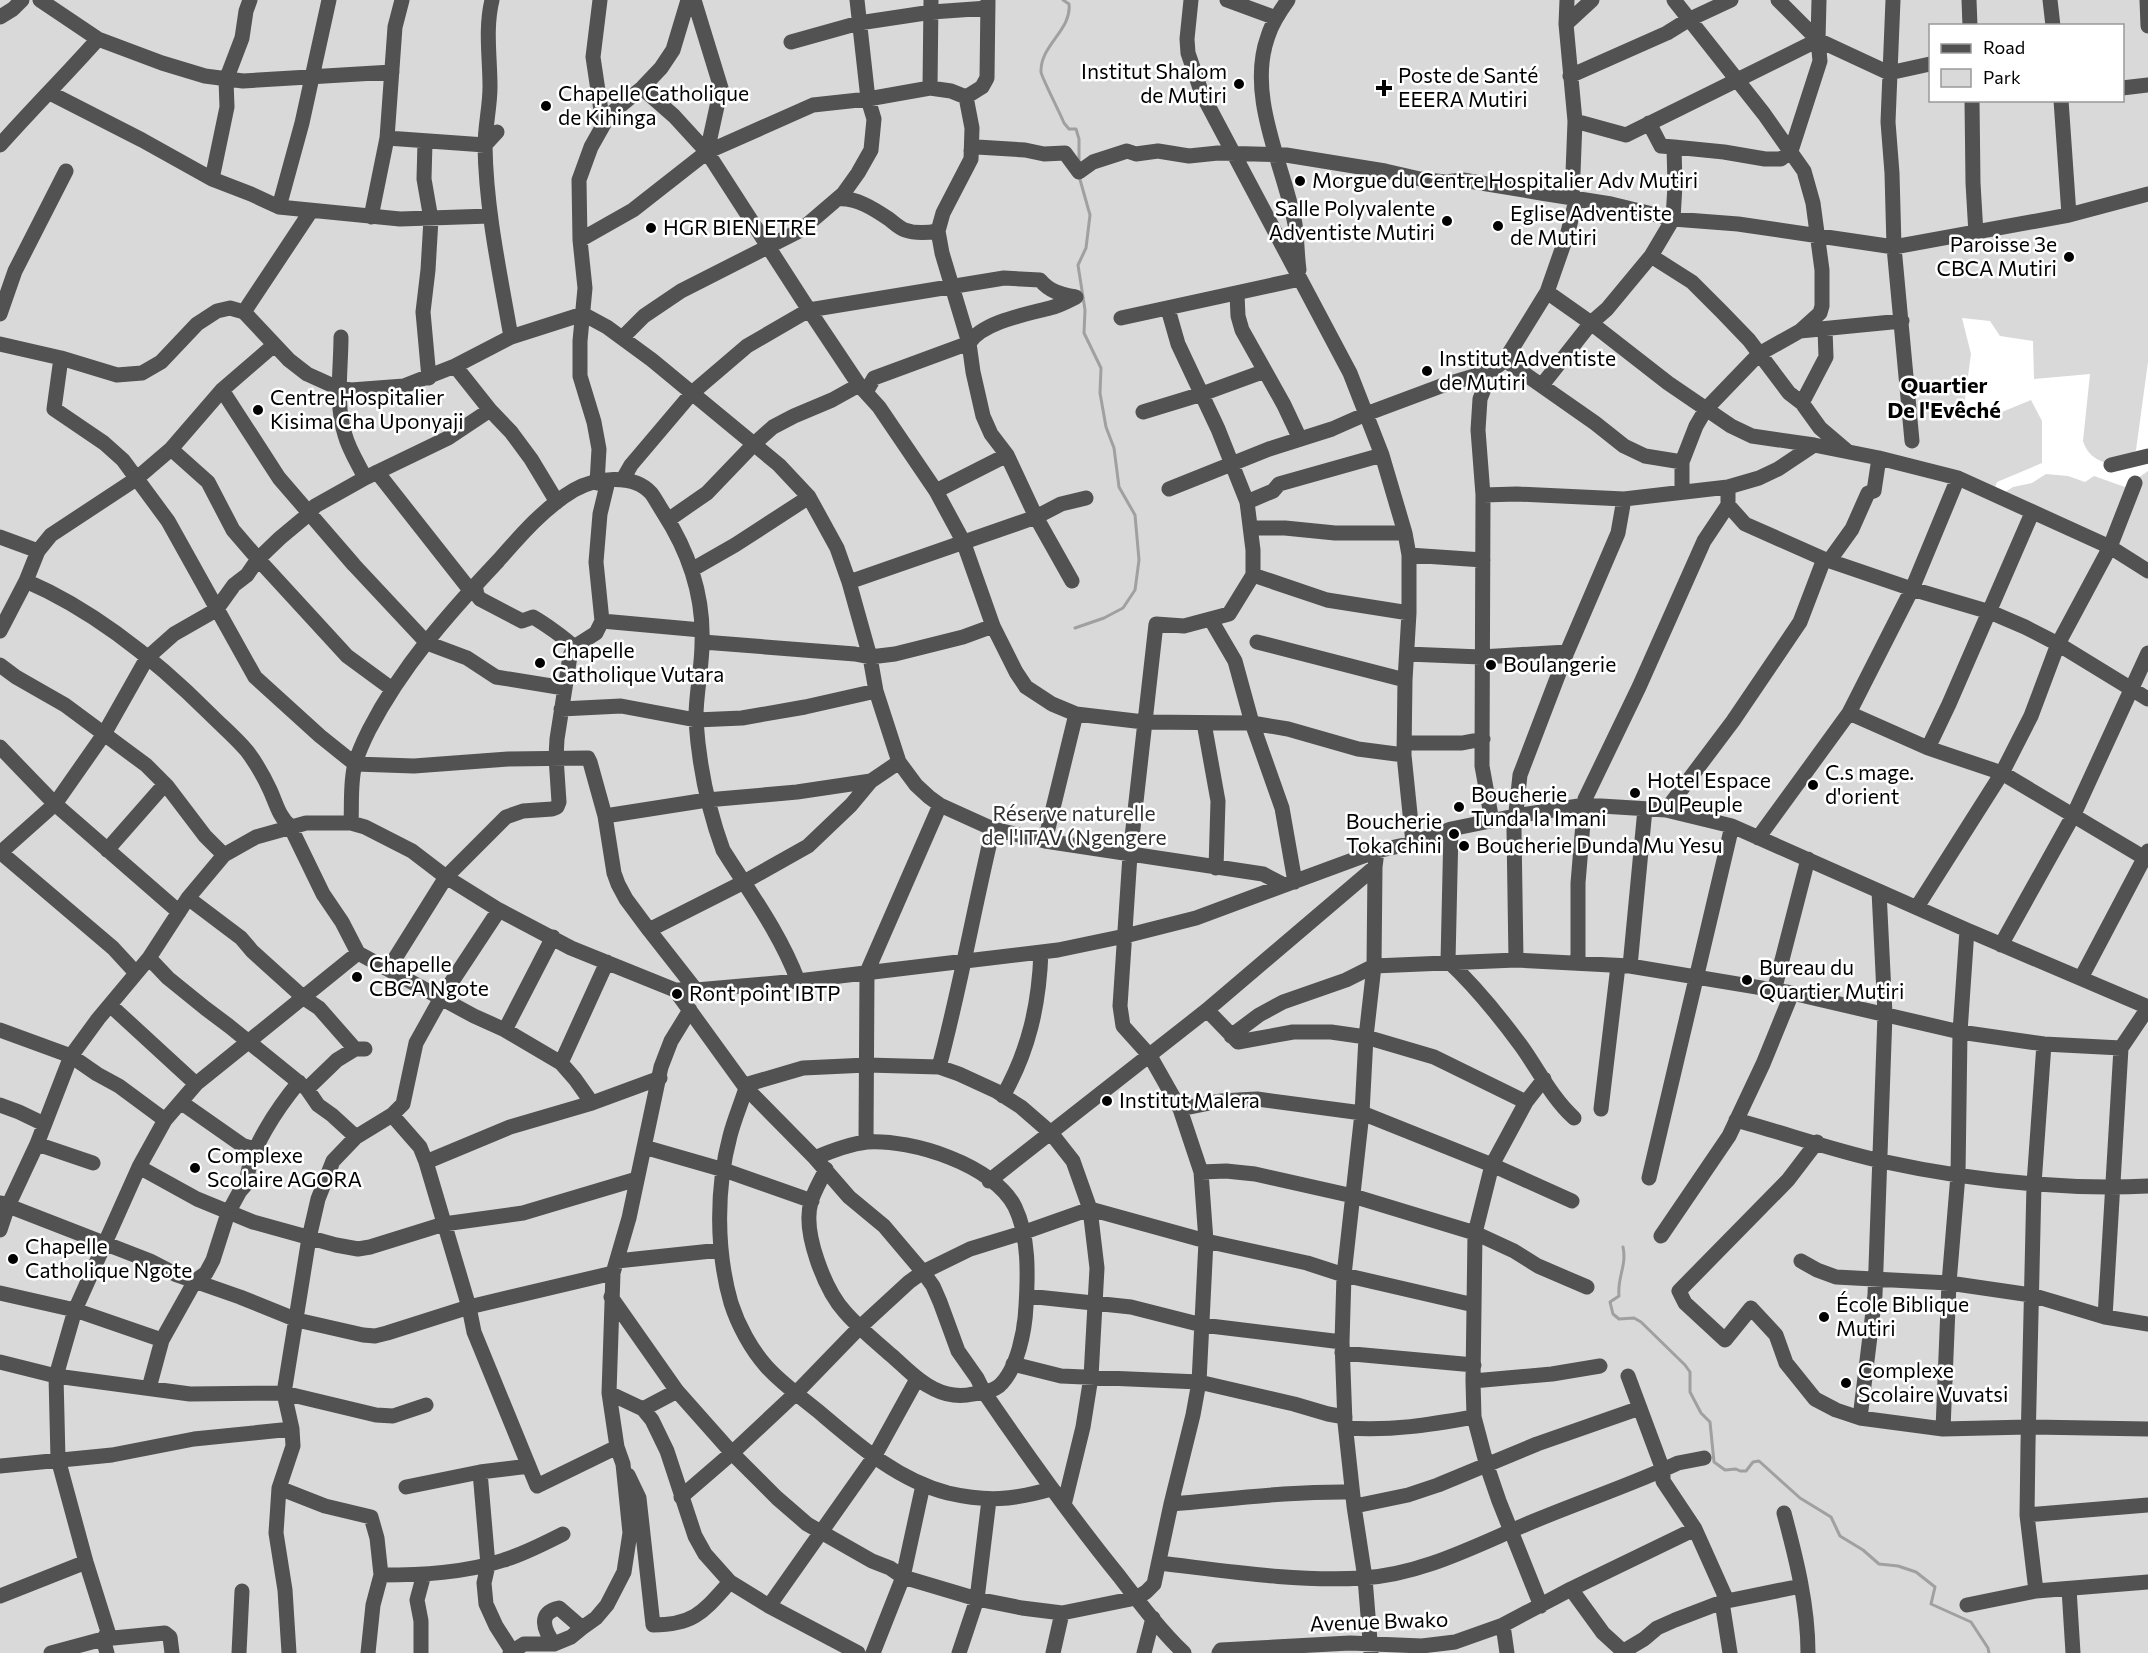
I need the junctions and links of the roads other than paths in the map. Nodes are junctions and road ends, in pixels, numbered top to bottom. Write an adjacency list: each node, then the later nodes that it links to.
1 (22, 0): 26 (street)
2 (40, 0): 34 (street)
3 (250, 0): 42 (street)
4 (329, 0): 41 (street)
5 (402, 0): 38 (street)
6 (492, 0): 60 (street)
7 (600, 0): 55 (street)
8 (688, 0): 45 (street)
9 (694, 0): 64 (street)
10 (857, 0): 29 (street)
11 (1191, 0): 65 (street)
12 (1227, 0): 27 (street)
13 (1288, 0): 27 (street)
14 (1567, 0): 30 (street)
15 (1592, 0): 30 (street)
16 (1674, 0): 28 (street)
17 (1731, 0): 28 (street)
18 (1779, 0): 35 (street)
19 (1819, 0): 35 (street)
20 (1893, 0): 39 (street)
21 (1969, 0): 31 (street)
22 (2050, 0): 32 (street)
23 (2147, 0): 33 (street)
24 (988, 4): 25 (street); 49 (street)
25 (932, 6): 29 (street); 46 (street)
26 (0, 17)
27 (1276, 18): 66 (street)
28 (1689, 20): 40 (street); 43 (street)
29 (859, 22): 36 (street); 50 (street)
30 (1566, 24): 40 (street)
31 (1970, 24)
32 (2053, 24)
33 (2148, 26)
34 (98, 39): 42 (street); 48 (street)
35 (1818, 40): 39 (street); 43 (street); 63 (street)
36 (791, 42)
37 (1929, 63): 39 (street)
38 (392, 72): 41 (street); 57 (street)
39 (1889, 73): 84 (street)
40 (1570, 76): 53 (street)
41 (311, 77): 42 (street); 72 (street)
42 (226, 80): 68 (street)
43 (1737, 80): 54 (street); 63 (street)
44 (2148, 85): 47 (street)
45 (642, 88): 55 (street); 64 (street)
46 (930, 88): 49 (street); 50 (street)
47 (2124, 88)
48 (50, 93): 59 (street); 68 (street)
49 (966, 97): 62 (street)
50 (868, 99): 64 (street); 70 (street)
51 (1972, 102): 80 (street)
52 (2061, 102): 74 (street)
53 (1575, 121): 54 (street); 71 (street)
54 (1649, 123): 61 (street)
55 (603, 124): 82 (street)
56 (497, 132): 60 (street)
57 (387, 138): 58 (street); 75 (street)
58 (425, 142): 60 (street); 77 (street)
59 (0, 145)
60 (485, 145): 76 (street)
61 (1674, 147): 63 (street); 78 (street)
62 (971, 151): 65 (street); 79 (street)
63 (1791, 151): 81 (street)
64 (707, 152): 82 (street); 83 (street)
65 (1234, 155): 66 (street); 86 (street)
66 (1276, 155): 71 (street); 86 (street)
67 (66, 171): 88 (street)
68 (212, 179): 72 (street)
69 (2148, 194): 74 (street)
70 (837, 199): 79 (street); 83 (street)
71 (1574, 199): 78 (street); 89 (street)
72 (279, 207): 73 (street)
73 (311, 211): 75 (street); 93 (street)
74 (2069, 215): 80 (street)
75 (371, 216): 77 (street)
76 (490, 216): 77 (street); 102 (street)
77 (431, 219): 113 (street)
78 (1673, 219): 81 (street); 85 (street)
79 (938, 231): 87 (street)
80 (1976, 234): 84 (street)
81 (1817, 235): 84 (street); 100 (street)
82 (580, 240): 95 (street)
83 (767, 247): 92 (street); 103 (street)
84 (1894, 247): 97 (street)
85 (1651, 256): 98 (street); 107 (street)
86 (1300, 279): 90 (street); 124 (street)
87 (951, 287): 92 (street); 104 (street); 104 (street)
88 (4, 288): 94 (street)
89 (1547, 292): 98 (street); 109 (street)
90 (1237, 294): 91 (street); 111 (street)
91 (1168, 309): 96 (street); 119 (street)
92 (809, 310): 116 (street); 118 (street)
93 (244, 312): 106 (street); 108 (street)
94 (0, 314)
95 (583, 314): 102 (street); 103 (street); 141 (street)
96 (1121, 318)
97 (1902, 321): 99 (street); 126 (street)
98 (1591, 323): 114 (street); 121 (street)
99 (1825, 329): 100 (street); 120 (street)
100 (1800, 331): 107 (street)
101 (341, 337): 115 (street)
102 (511, 338): 110 (street)
103 (622, 338): 118 (street)
104 (969, 343): 116 (street); 131 (street)
105 (0, 344): 108 (street)
106 (274, 345): 115 (street); 117 (street)
107 (1759, 354): 120 (street); 121 (street)
108 (61, 358): 140 (street)
109 (1505, 360): 112 (street); 114 (street)
110 (455, 366): 113 (street); 122 (street)
111 (1265, 371): 119 (street); 125 (street)
112 (1491, 371): 124 (street); 147 (street)
113 (429, 378): 115 (street)
114 (1542, 384): 135 (street)
115 (338, 388): 138 (street)
116 (863, 388): 127 (street); 145 (street)
117 (222, 390): 129 (street); 154 (street)
118 (692, 393): 127 (street); 141 (street)
119 (1202, 394): 123 (street); 136 (street)
120 (1802, 403): 130 (street)
121 (1706, 409): 128 (street); 135 (street)
122 (490, 410): 138 (street); 151 (street)
123 (1143, 412)
124 (1366, 414): 125 (street); 132 (street)
125 (1300, 439): 136 (street)
126 (1912, 441)
127 (755, 443): 148 (street); 157 (street)
128 (1814, 445): 130 (street); 143 (street)
129 (171, 449): 140 (street); 165 (street)
130 (1850, 453): 134 (street)
131 (1007, 455): 145 (street); 156 (street)
132 (1382, 455): 152 (street); 159 (street)
133 (2148, 456): 137 (street)
134 (1879, 458): 139 (street); 167 (street)
135 (1683, 462): 146 (street)
136 (1232, 465): 144 (street); 152 (street)
137 (2111, 465)
138 (371, 475): 154 (street); 174 (street)
139 (1958, 478): 155 (street); 175 (street)
140 (136, 479): 163 (street); 176 (street)
141 (609, 481): 151 (street); 157 (street); 180 (street)
142 (2135, 483): 162 (street)
143 (1728, 487): 146 (street); 153 (street)
144 (1169, 489)
145 (936, 491): 161 (street)
146 (1682, 492): 150 (street)
147 (1483, 495): 150 (street); 166 (street)
148 (809, 497): 168 (street); 173 (street)
149 (1086, 498): 156 (street)
150 (1624, 499): 188 (street)
151 (557, 502): 174 (street)
152 (1247, 502): 158 (street)
153 (1728, 504): 167 (street); 222 (street)
154 (310, 513): 165 (street); 185 (street)
155 (2032, 513): 162 (street); 177 (street)
156 (1036, 517): 161 (street); 172 (street)
157 (668, 520): 168 (street)
158 (1251, 528): 159 (street); 170 (street)
159 (1406, 533): 164 (street)
160 (0, 537): 163 (street)
161 (963, 541): 173 (street); 181 (street)
162 (2110, 547): 169 (street); 186 (street)
163 (38, 551): 171 (street)
164 (1409, 555): 166 (street); 178 (street)
165 (258, 559): 176 (street); 197 (street)
166 (1483, 560): 192 (street)
167 (1826, 560): 175 (street); 224 (street)
168 (693, 569): 183 (street)
169 (2148, 571)
170 (1253, 575): 178 (street); 179 (street)
171 (26, 581): 182 (street); 193 (street)
172 (1072, 581)
173 (849, 582): 191 (street)
174 (473, 587): 185 (street); 187 (street)
175 (1912, 589): 177 (street); 202 (street)
176 (216, 610): 193 (street); 215 (street)
177 (1990, 612): 186 (street); 211 (street)
178 (1409, 613): 190 (street)
179 (1211, 620): 205 (street); 207 (street)
180 (603, 621): 183 (street); 187 (street)
181 (993, 626): 191 (street); 203 (street)
182 (0, 631)
183 (702, 636): 191 (street); 204 (street)
184 (1257, 642): 195 (street)
185 (427, 643): 196 (street); 197 (street)
186 (2058, 644): 198 (street); 216 (street)
187 (574, 647): 196 (street)
188 (1567, 652): 192 (street); 227 (street)
189 (2148, 653): 198 (street)
190 (1407, 654): 192 (street); 195 (street)
191 (870, 657): 199 (street)
192 (1481, 657): 209 (street)
193 (147, 658): 208 (street); 230 (street)
194 (0, 665): 208 (street)
195 (1405, 681): 212 (street)
196 (564, 688): 201 (street)
197 (392, 689): 215 (street)
198 (2131, 689): 200 (street); 225 (street)
199 (876, 691): 204 (street); 214 (street)
200 (2148, 699)
201 (561, 709): 204 (street); 213 (street)
202 (1849, 713): 211 (street); 234 (street)
203 (1076, 714): 205 (street); 235 (street)
204 (696, 720): 219 (street)
205 (1144, 722): 206 (street); 241 (street)
206 (1204, 723): 207 (street); 245 (street)
207 (1252, 723): 212 (street); 248 (street)
208 (104, 734): 218 (street); 220 (street)
209 (1483, 739): 212 (street); 228 (street)
210 (0, 747): 220 (street)
211 (1928, 748): 216 (street)
212 (1404, 749): 236 (street)
213 (556, 757): 215 (street); 226 (street); 246 (street)
214 (899, 762): 217 (street); 221 (street)
215 (355, 764): 229 (street)
216 (2002, 773): 225 (street); 251 (street)
217 (871, 781): 219 (street); 247 (street)
218 (165, 784): 237 (street); 240 (street)
219 (707, 800): 226 (street); 247 (street)
220 (55, 804): 237 (street); 239 (street)
221 (940, 805): 232 (street); 270 (street)
222 (1585, 805): 223 (street); 227 (street); 266 (street)
223 (1645, 809): 224 (street); 268 (street)
224 (1666, 810): 231 (street)
225 (2074, 814): 242 (street); 258 (street)
226 (605, 816): 254 (street)
227 (1515, 816): 228 (street); 262 (street)
228 (1492, 820): 233 (street)
229 (351, 823): 230 (street); 246 (street)
230 (290, 826): 240 (street); 259 (street)
231 (1732, 826): 234 (street); 272 (street)
232 (993, 829): 235 (street); 263 (street)
233 (1451, 829): 236 (street); 265 (street)
234 (1758, 838): 243 (street)
235 (1045, 841): 241 (street)
236 (1413, 843): 238 (street)
237 (107, 850): 253 (street)
238 (1377, 851): 244 (street); 248 (street)
239 (0, 852): 271 (street)
240 (224, 855): 250 (street)
241 (1130, 855): 245 (street); 256 (street)
242 (2147, 856): 273 (street)
243 (1808, 859): 249 (street); 277 (street)
244 (1375, 867): 267 (street); 284 (street)
245 (1216, 868): 248 (street)
246 (446, 878): 252 (street); 269 (street)
247 (744, 882): 254 (street); 274 (street)
248 (1290, 884): 256 (street)
249 (1879, 891): 251 (street); 285 (street)
250 (188, 898): 253 (street); 279 (street)
251 (1917, 907): 255 (street)
252 (499, 910): 257 (street); 280 (street)
253 (179, 912): 261 (street)
254 (649, 930): 276 (street)
255 (1967, 930): 258 (street); 288 (street)
256 (1125, 936): 260 (street); 295 (street)
257 (553, 937): 264 (street); 287 (street)
258 (2001, 945): 273 (street)
259 (358, 952): 269 (street); 279 (street)
260 (1041, 952): 263 (street); 304 (street)
261 (149, 958): 271 (street); 291 (street)
262 (1516, 960): 265 (street); 266 (street)
263 (964, 961): 270 (street); 298 (street)
264 (607, 962): 275 (street); 296 (street)
265 (1449, 962): 267 (street); 300 (street)
266 (1578, 962): 268 (street)
267 (1374, 966): 289 (street); 290 (street)
268 (1624, 966): 272 (street); 310 (street)
269 (389, 968): 280 (street)
270 (867, 972): 274 (street); 297 (street)
271 (136, 973): 281 (street)
272 (1697, 976): 277 (street); 334 (street)
273 (2081, 978): 282 (street)
274 (798, 981): 276 (street)
275 (675, 990): 276 (street); 283 (street)
276 (696, 990)
277 (1774, 991): 278 (street)
278 (1792, 993): 285 (street); 315 (street)
279 (304, 998): 291 (street); 302 (street)
280 (441, 998): 287 (street); 312 (street)
281 (110, 1005): 294 (street); 301 (street)
282 (2148, 1008): 293 (street)
283 (690, 1010): 299 (street); 303 (street)
284 (1207, 1010): 289 (street); 295 (street)
285 (1885, 1014): 288 (street); 325 (street)
286 (0, 1030): 294 (street)
287 (506, 1030): 296 (street)
288 (1960, 1032): 292 (street); 333 (street)
289 (1231, 1036): 290 (street)
290 (1366, 1036): 305 (street); 311 (street)
291 (249, 1042): 301 (street); 302 (street)
292 (2044, 1044): 293 (street); 337 (street)
293 (2121, 1048): 339 (street)
294 (71, 1056): 314 (street); 316 (street)
295 (1150, 1056): 309 (street); 317 (street)
296 (561, 1063): 307 (street)
297 (867, 1065): 298 (street); 303 (street); 319 (street)
298 (939, 1067): 304 (street)
299 (660, 1078): 307 (street); 322 (street)
300 (1544, 1080): 305 (street); 313 (street)
301 (196, 1084): 306 (street)
302 (303, 1086): 318 (street); 323 (street)
303 (746, 1087): 324 (street); 331 (street)
304 (1004, 1096): 317 (street)
305 (1526, 1102): 328 (street)
306 (182, 1103): 314 (street); 323 (street)
307 (592, 1103): 326 (street)
308 (0, 1105): 316 (street)
309 (1180, 1109): 311 (street); 332 (street)
310 (1601, 1109)
311 (1362, 1113): 328 (street); 340 (street)
312 (392, 1115): 318 (street); 326 (street)
313 (1574, 1118)
314 (165, 1120): 329 (street)
315 (1736, 1120): 320 (street); 350 (street)
316 (44, 1124): 321 (street)
317 (1051, 1133): 336 (street); 344 (street)
318 (356, 1137): 351 (street)
319 (866, 1142): 324 (street); 336 (street)
320 (1816, 1143): 325 (street); 398 (street)
321 (37, 1144): 327 (street); 343 (street)
322 (644, 1147): 331 (street); 335 (street)
323 (257, 1150): 345 (street)
324 (815, 1158): 330 (street)
325 (1879, 1161): 333 (street); 359 (street)
326 (426, 1162): 346 (street)
327 (93, 1163)
328 (1492, 1165): 342 (street); 349 (street)
329 (139, 1167): 345 (street); 353 (street)
330 (826, 1169): 341 (street); 357 (street)
331 (724, 1170): 341 (street); 354 (street)
332 (1201, 1172): 340 (street); 352 (street)
333 (1958, 1175): 337 (street); 361 (street)
334 (1649, 1178)
335 (637, 1179): 346 (street); 356 (street)
336 (989, 1181): 348 (street)
337 (2034, 1184): 339 (street); 364 (street)
338 (2148, 1185): 339 (street)
339 (2114, 1187): 371 (street)
340 (1353, 1196): 349 (street); 358 (street)
341 (812, 1201): 375 (street)
342 (1572, 1201)
343 (4, 1204): 347 (street); 353 (street)
344 (1090, 1209): 348 (street); 352 (street); 367 (street)
345 (228, 1212): 351 (street); 360 (street)
346 (444, 1224): 351 (street); 369 (street)
347 (0, 1230)
348 (1022, 1233): 357 (street); 365 (street)
349 (1475, 1233): 362 (street); 368 (street)
350 (1661, 1236)
351 (309, 1238): 372 (street)
352 (1206, 1241): 358 (street); 374 (street)
353 (104, 1243): 360 (street); 370 (street)
354 (721, 1250): 356 (street); 392 (street)
355 (1801, 1261): 359 (street)
356 (615, 1267): 366 (street); 369 (street)
357 (923, 1272): 375 (street); 390 (street)
358 (1344, 1275): 368 (street); 377 (street)
359 (1876, 1279): 361 (street); 398 (street)
360 (195, 1281): 372 (street); 376 (street)
361 (1949, 1283): 364 (street); 402 (street)
362 (1587, 1287)
363 (0, 1293): 370 (street)
364 (2031, 1295): 371 (street); 400 (street)
365 (1027, 1296): 367 (street); 379 (street)
366 (611, 1297): 389 (street); 393 (street)
367 (1095, 1305): 374 (street); 383 (street)
368 (1474, 1305): 380 (street)
369 (470, 1307): 372 (street); 411 (street)
370 (75, 1310): 376 (street); 382 (street)
371 (2105, 1317): 373 (street)
372 (297, 1320): 391 (street)
373 (2148, 1324)
374 (1202, 1325): 377 (street); 387 (street)
375 (859, 1328): 385 (street); 392 (street)
376 (162, 1340): 388 (street)
377 (1342, 1347): 380 (street); 399 (street)
378 (0, 1362): 382 (street)
379 (1013, 1364): 383 (street); 390 (street)
380 (1474, 1365): 386 (street)
381 (1600, 1366): 386 (street)
382 (56, 1376): 388 (street); 408 (street)
383 (1091, 1377): 387 (street); 423 (street)
384 (1628, 1377): 395 (street)
385 (917, 1378): 390 (street); 406 (street)
386 (1473, 1381): 397 (street)
387 (1199, 1382): 399 (street); 422 (street)
388 (149, 1388): 391 (street)
389 (677, 1391): 396 (street); 405 (street)
390 (984, 1392): 418 (street)
391 (284, 1393): 394 (street); 401 (street)
392 (796, 1393): 405 (street); 406 (street)
393 (609, 1394): 396 (street); 404 (street)
394 (426, 1405)
395 (1640, 1408): 412 (street); 413 (street)
396 (643, 1409): 419 (street)
397 (1474, 1417): 399 (street); 412 (street)
398 (1860, 1418): 402 (street)
399 (1346, 1423): 420 (street)
400 (2028, 1427): 402 (street); 403 (street); 426 (street)
401 (292, 1429): 408 (street); 417 (street)
402 (1943, 1429)
403 (2148, 1429)
404 (617, 1447): 409 (street); 411 (street)
405 (732, 1453): 419 (street); 429 (street)
406 (874, 1457): 415 (street); 429 (street)
407 (1704, 1458): 413 (street)
408 (58, 1459): 410 (street); 431 (street)
409 (623, 1464): 438 (street); 455 (street)
410 (0, 1466)
411 (529, 1466): 414 (street)
412 (1487, 1466): 420 (street); 428 (street)
413 (1663, 1470): 427 (street); 428 (street)
414 (480, 1472): 416 (street); 433 (street)
415 (923, 1485): 421 (street); 436 (street)
416 (406, 1487)
417 (279, 1488): 434 (street); 465 (street)
418 (1051, 1489): 421 (street); 423 (street)
419 (681, 1497): 438 (street)
420 (1354, 1499): 422 (street); 437 (street)
421 (989, 1500): 447 (street)
422 (1171, 1504): 432 (street)
423 (1064, 1505): 446 (street)
424 (2148, 1505): 426 (street)
425 (1784, 1513): 440 (street)
426 (2027, 1515): 444 (street)
427 (1695, 1529): 441 (street, Avenue Bwako); 448 (street)
428 (1512, 1530): 437 (street); 451 (street)
429 (823, 1532): 436 (street); 450 (street)
430 (563, 1534): 433 (street)
431 (86, 1562): 445 (street); 457 (street)
432 (1159, 1563): 437 (street); 446 (street)
433 (488, 1565): 435 (street); 460 (street)
434 (381, 1575): 435 (street); 466 (street)
435 (424, 1575): 467 (street)
436 (903, 1577): 447 (street); 469 (street)
437 (1365, 1578): 459 (street)
438 (730, 1582): 450 (street)
439 (2148, 1582): 442 (street)
440 (1801, 1586): 448 (street); 477 (street)
441 (1571, 1589): 451 (street, Avenue Bwako); 461 (street)
442 (2069, 1589): 444 (street); 478 (street)
443 (242, 1591): 464 (street)
444 (2036, 1591): 449 (street)
445 (0, 1596)
446 (1136, 1598): 452 (street); 453 (street)
447 (977, 1599): 452 (street); 470 (street)
448 (1722, 1602): 461 (street); 476 (street)
449 (1967, 1605)
450 (769, 1606): 458 (street)
451 (1541, 1606): 454 (street, Avenue Bwako)
452 (1062, 1613): 471 (street)
453 (1153, 1618): 472 (street); 473 (street)
454 (1503, 1625): 459 (street, Avenue Bwako); 475 (street)
455 (582, 1628): 456 (street); 456 (street)
456 (554, 1644): 460 (street)
457 (105, 1646): 462 (street); 463 (street)
458 (829, 1646): 468 (street)
459 (1371, 1649): 474 (street, Avenue Bwako)
460 (512, 1652)
461 (1624, 1652)
462 (51, 1653)
463 (172, 1653)
464 (239, 1653)
465 (289, 1653)
466 (368, 1653)
467 (421, 1653)
468 (858, 1653)
469 (873, 1653)
470 (959, 1653)
471 (1053, 1653)
472 (1144, 1653)
473 (1184, 1653)
474 (1219, 1653)
475 (1507, 1653)
476 (1730, 1653)
477 (1808, 1653)
478 (2073, 1653)

